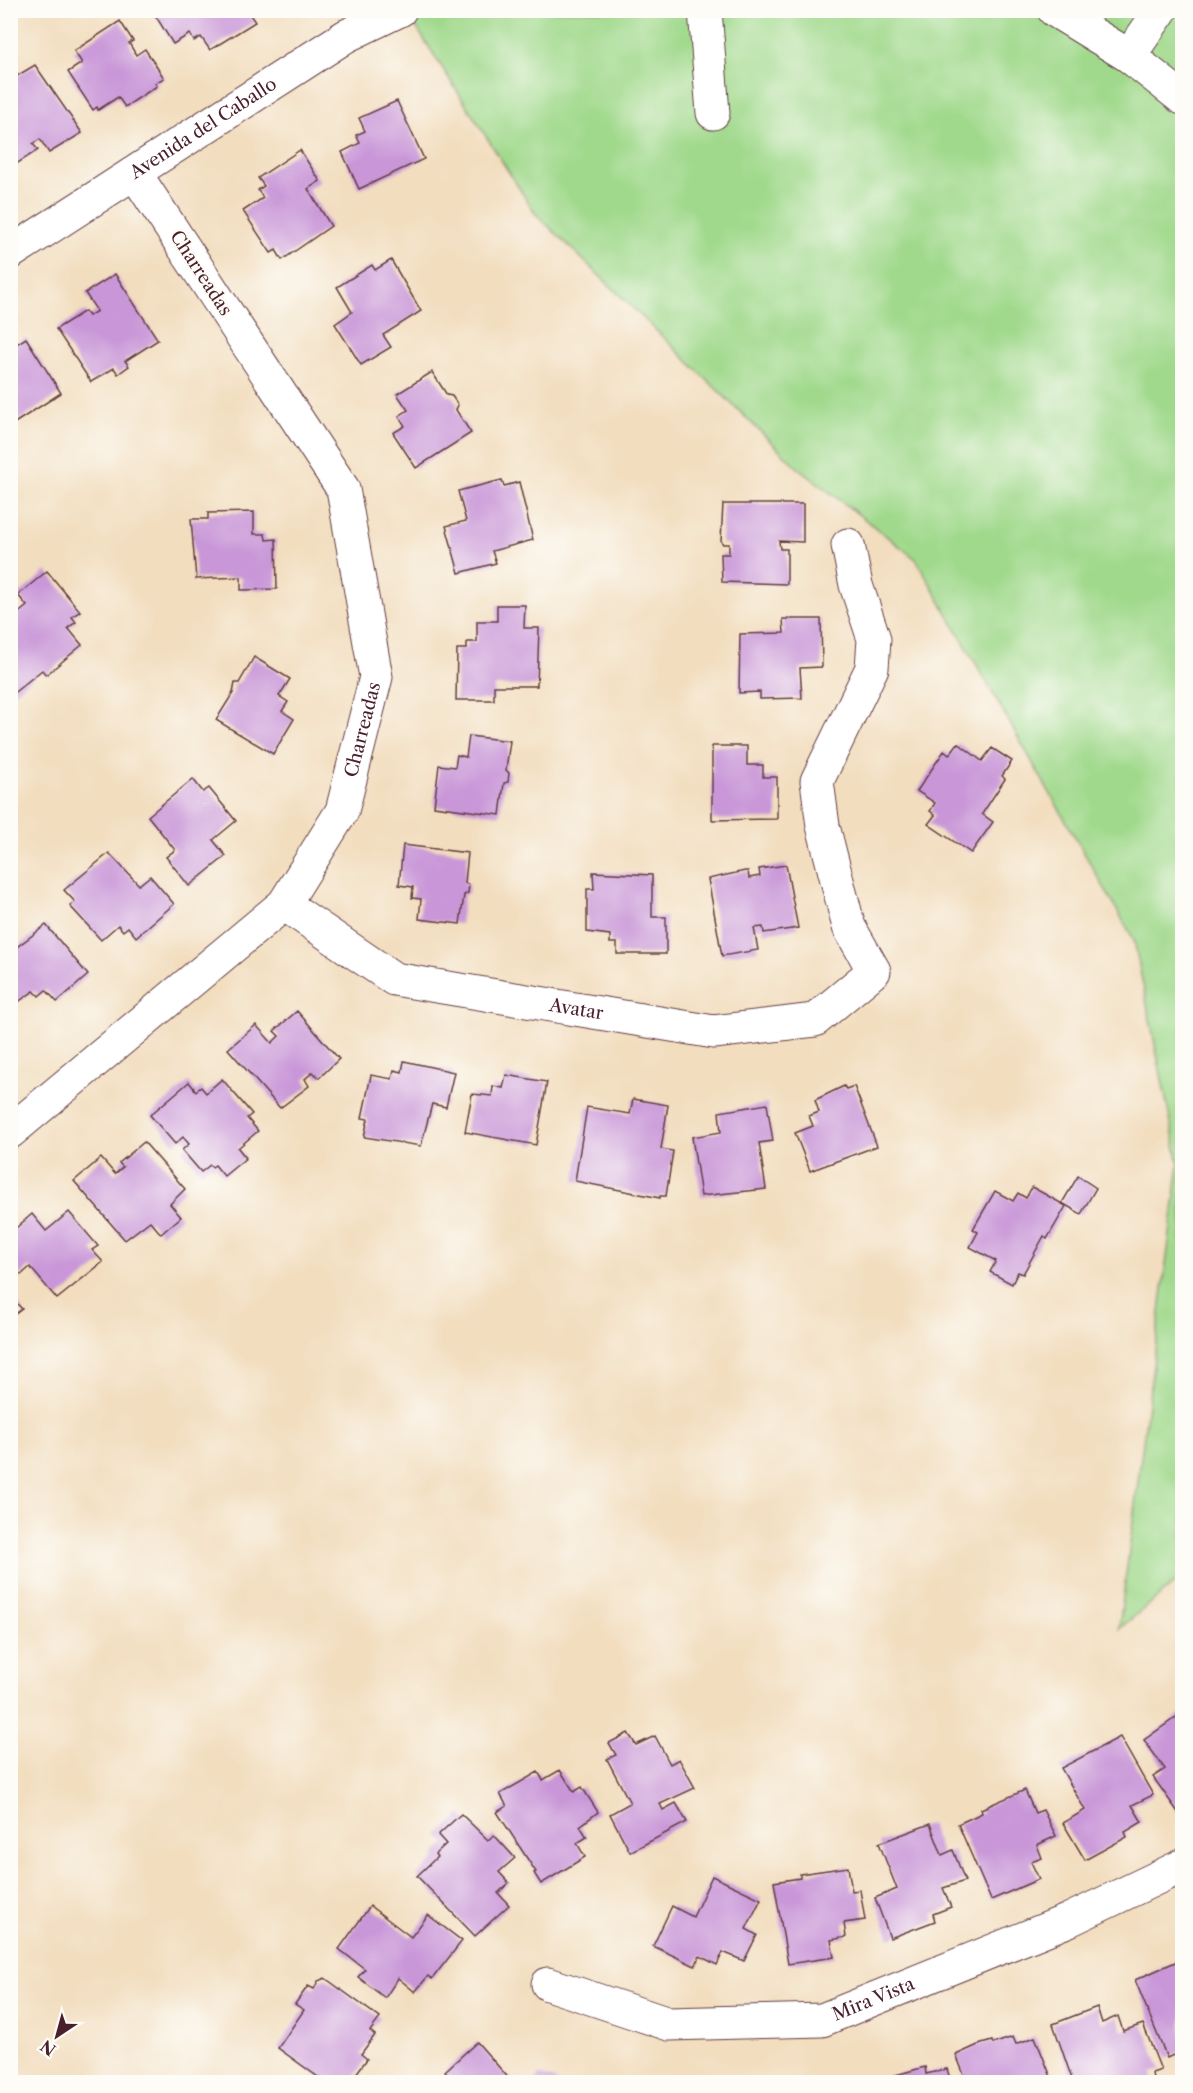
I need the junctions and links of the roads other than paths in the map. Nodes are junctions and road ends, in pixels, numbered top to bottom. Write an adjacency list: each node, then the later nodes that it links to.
1 (400, 10): 8 (street, Avenida del Caballo)
2 (705, 10): 7 (street)
3 (1054, 10): 5 (street)
4 (1161, 10): 5 (street)
5 (1129, 56): 6 (street)
6 (1182, 98)
7 (713, 113)
8 (136, 175): 9 (street, Avenida del Caballo); 11 (street, Charreadas)
9 (10, 254)
10 (848, 545): 11 (street, Avatar)
11 (284, 904): 12 (street, Charreadas)
12 (10, 1132)
13 (1182, 1866): 14 (street, Mira Vista)
14 (548, 1984)

